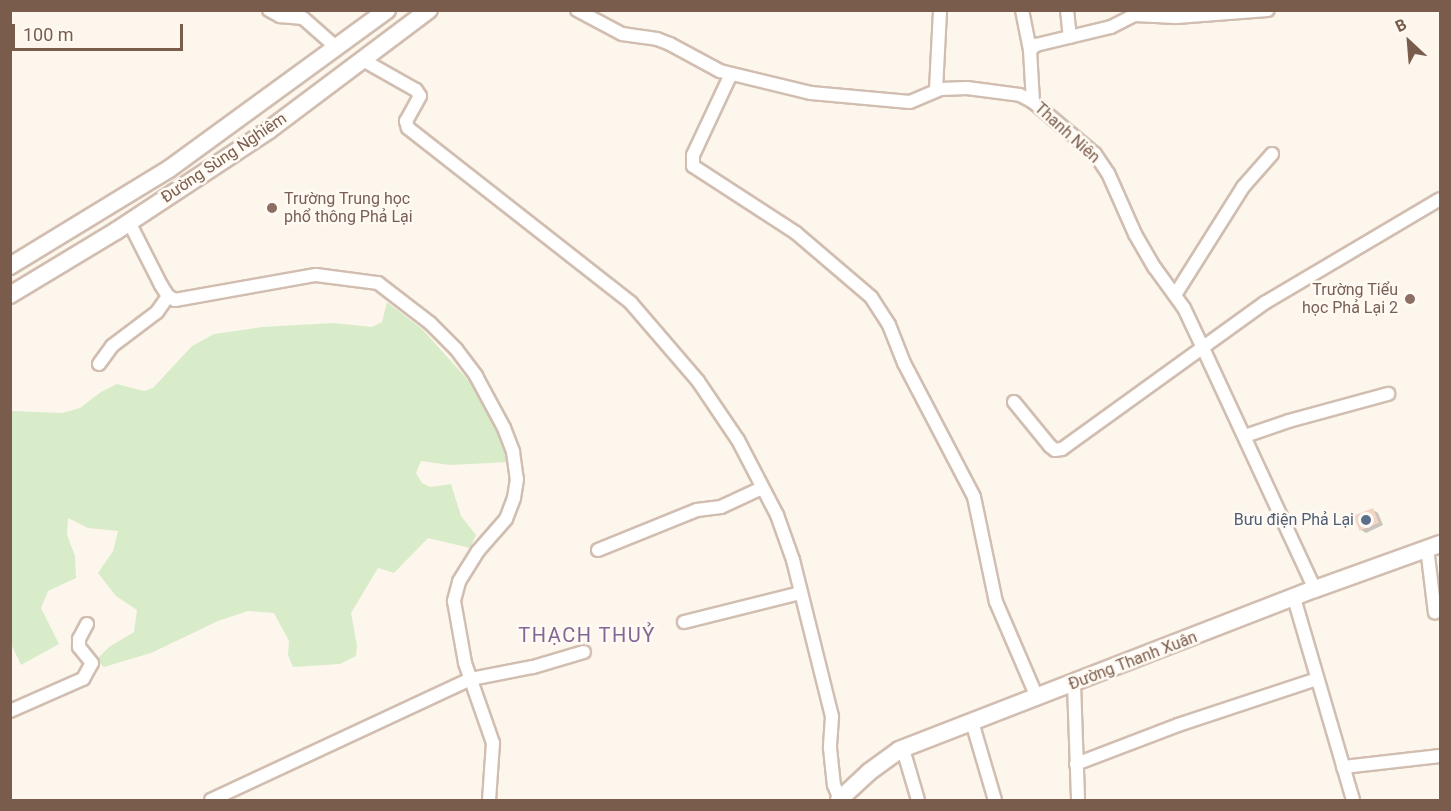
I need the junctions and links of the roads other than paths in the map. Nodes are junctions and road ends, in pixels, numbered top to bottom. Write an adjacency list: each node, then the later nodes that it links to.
1 (269, 10): 10 (street)
2 (387, 10): 10 (street, Đường Sùng Nghiêm)
3 (429, 10): 12 (street, Đường Sùng Nghiêm)
4 (577, 10): 13 (street, Thanh Niên)
5 (940, 10): 14 (street)
6 (1022, 10): 11 (street)
7 (1067, 10): 9 (street)
8 (1269, 10): 9 (street)
9 (1070, 37): 11 (street)
10 (337, 48): 19 (street, Đường Sùng Nghiêm)
11 (1030, 50): 15 (street)
12 (361, 59): 18 (street, Đường Sùng Nghiêm); 28 (street)
13 (731, 74): 14 (street, Thanh Niên); 41 (street)
14 (936, 90): 15 (street, Thanh Niên)
15 (1033, 102): 21 (street, Thanh Niên)
16 (1272, 154): 21 (street)
17 (1440, 199): 23 (street)
18 (129, 222): 20 (street, Đường Sùng Nghiêm); 22 (street)
19 (10, 266)
20 (10, 295)
21 (1175, 295): 23 (street, Thanh Niên)
22 (168, 296): 24 (street); 38 (street)
23 (1202, 346): 26 (street); 27 (street, Thanh Niên)
24 (99, 364)
25 (1388, 394): 27 (street)
26 (1014, 402)
27 (1245, 436): 31 (street, Thanh Niên)
28 (762, 488): 30 (street); 32 (street)
29 (1434, 546): 31 (street, Đường Thanh Xuân); 34 (street)
30 (598, 550)
31 (1315, 589): 33 (street, Đường Thanh Xuân)
32 (800, 593): 35 (street); 48 (street)
33 (1294, 598): 39 (street); 40 (street, Đường Thanh Xuân)
34 (1435, 613)
35 (684, 622)
36 (87, 624): 42 (street)
37 (584, 652): 38 (street)
38 (471, 679): 49 (street); 50 (street)
39 (1317, 679): 46 (street); 47 (street)
40 (1074, 684): 41 (street, Đường Thanh Xuân); 46 (street)
41 (1038, 697): 43 (street, Đường Thanh Xuân)
42 (10, 711)
43 (972, 722): 44 (street, Đường Thanh Xuân); 52 (street)
44 (903, 749): 48 (street, Đường Thanh Xuân); 51 (street)
45 (1440, 756): 47 (street)
46 (1076, 764): 53 (street)
47 (1343, 767): 54 (street)
48 (840, 800)
49 (211, 801)
50 (489, 801)
51 (918, 801)
52 (995, 801)
53 (1078, 801)
54 (1353, 801)

